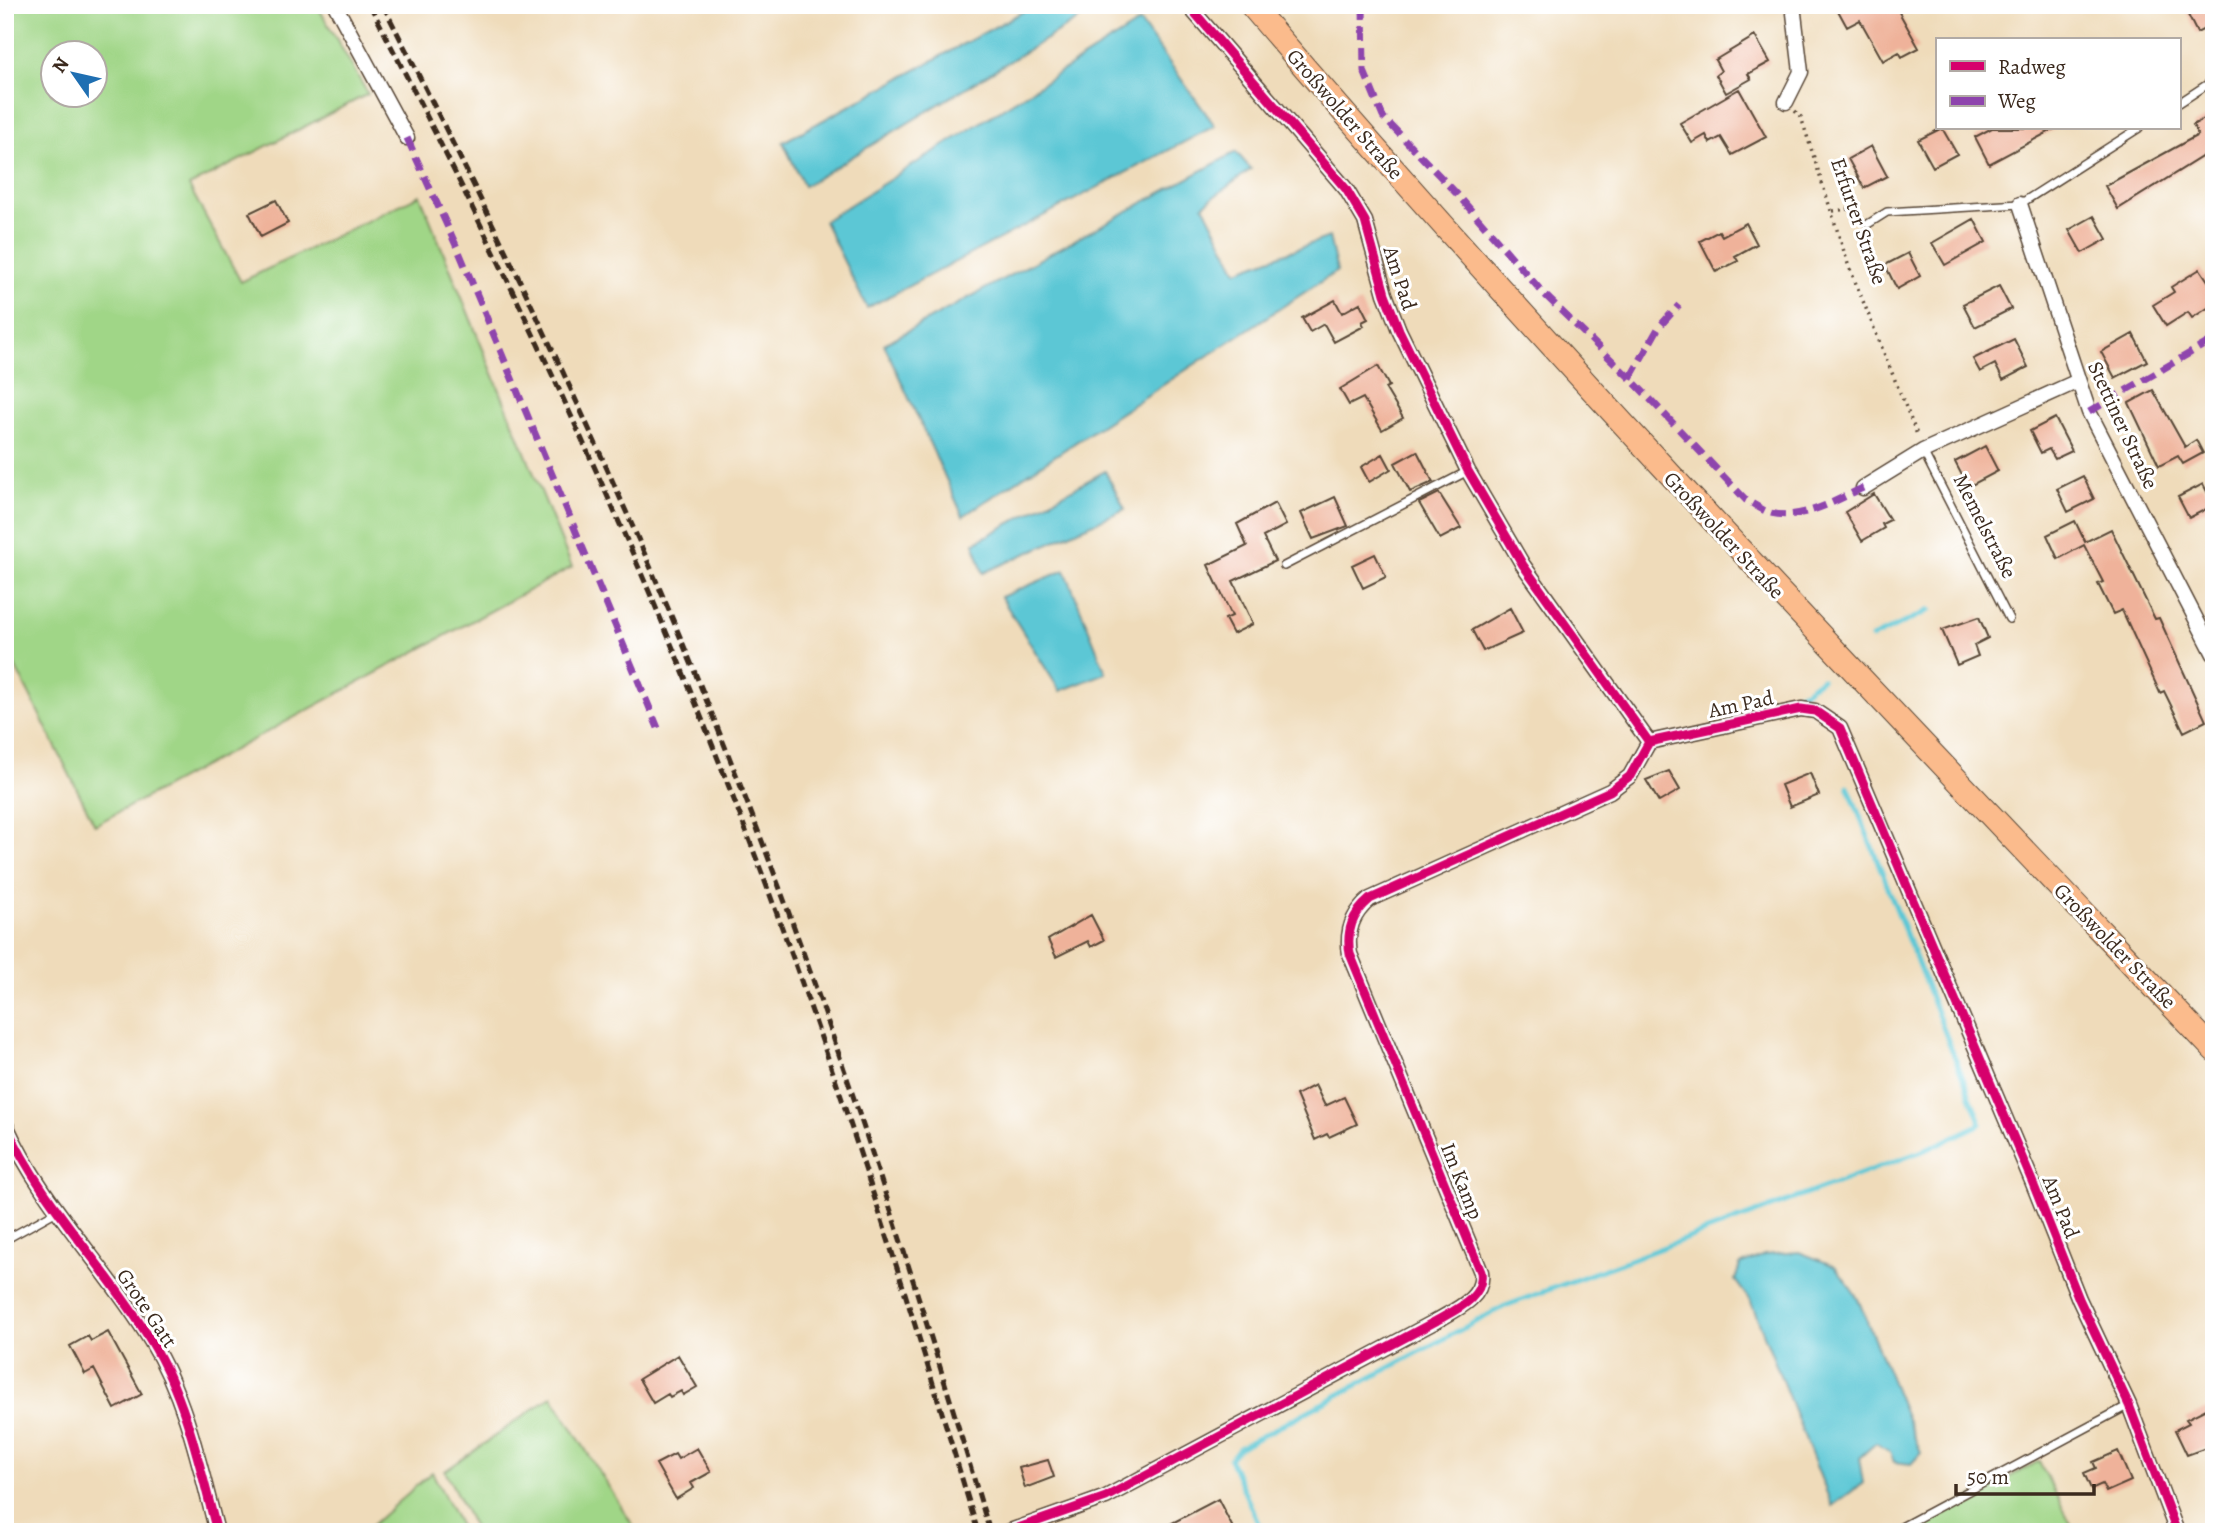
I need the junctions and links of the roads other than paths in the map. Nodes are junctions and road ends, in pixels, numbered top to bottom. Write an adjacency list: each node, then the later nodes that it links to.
1 (335, 5): 9 (street)
2 (1188, 5): 14 (street, Am Pad)
3 (1251, 5): 20 (main road, Großwolder Straße)
4 (1793, 5): 6 (street)
5 (2214, 80): 7 (lane)
6 (1786, 102)
7 (2180, 102)
8 (2136, 130): 10 (lane)
9 (407, 138)
10 (2020, 204): 11 (lane); 12 (street, Stettiner Straße)
11 (1868, 224)
12 (2078, 382): 13 (street); 18 (street, Stettiner Straße)
13 (1923, 451): 15 (street); 17 (lane, Memelstraße)
14 (1468, 471): 16 (lane); 19 (street, Am Pad)
15 (1863, 488)
16 (1284, 565)
17 (2009, 619)
18 (2214, 654)
19 (1649, 742): 24 (street, Am Pad); 26 (street, Im Kamp)
20 (2214, 1050)
21 (5, 1123): 22 (street, Grote Gatt)
22 (57, 1211): 23 (lane); 25 (street, Grote Gatt)
23 (5, 1240)
24 (2129, 1405): 27 (lane); 28 (street, Am Pad)
25 (217, 1532)
26 (1007, 1532)
27 (1892, 1532)
28 (2177, 1532)

